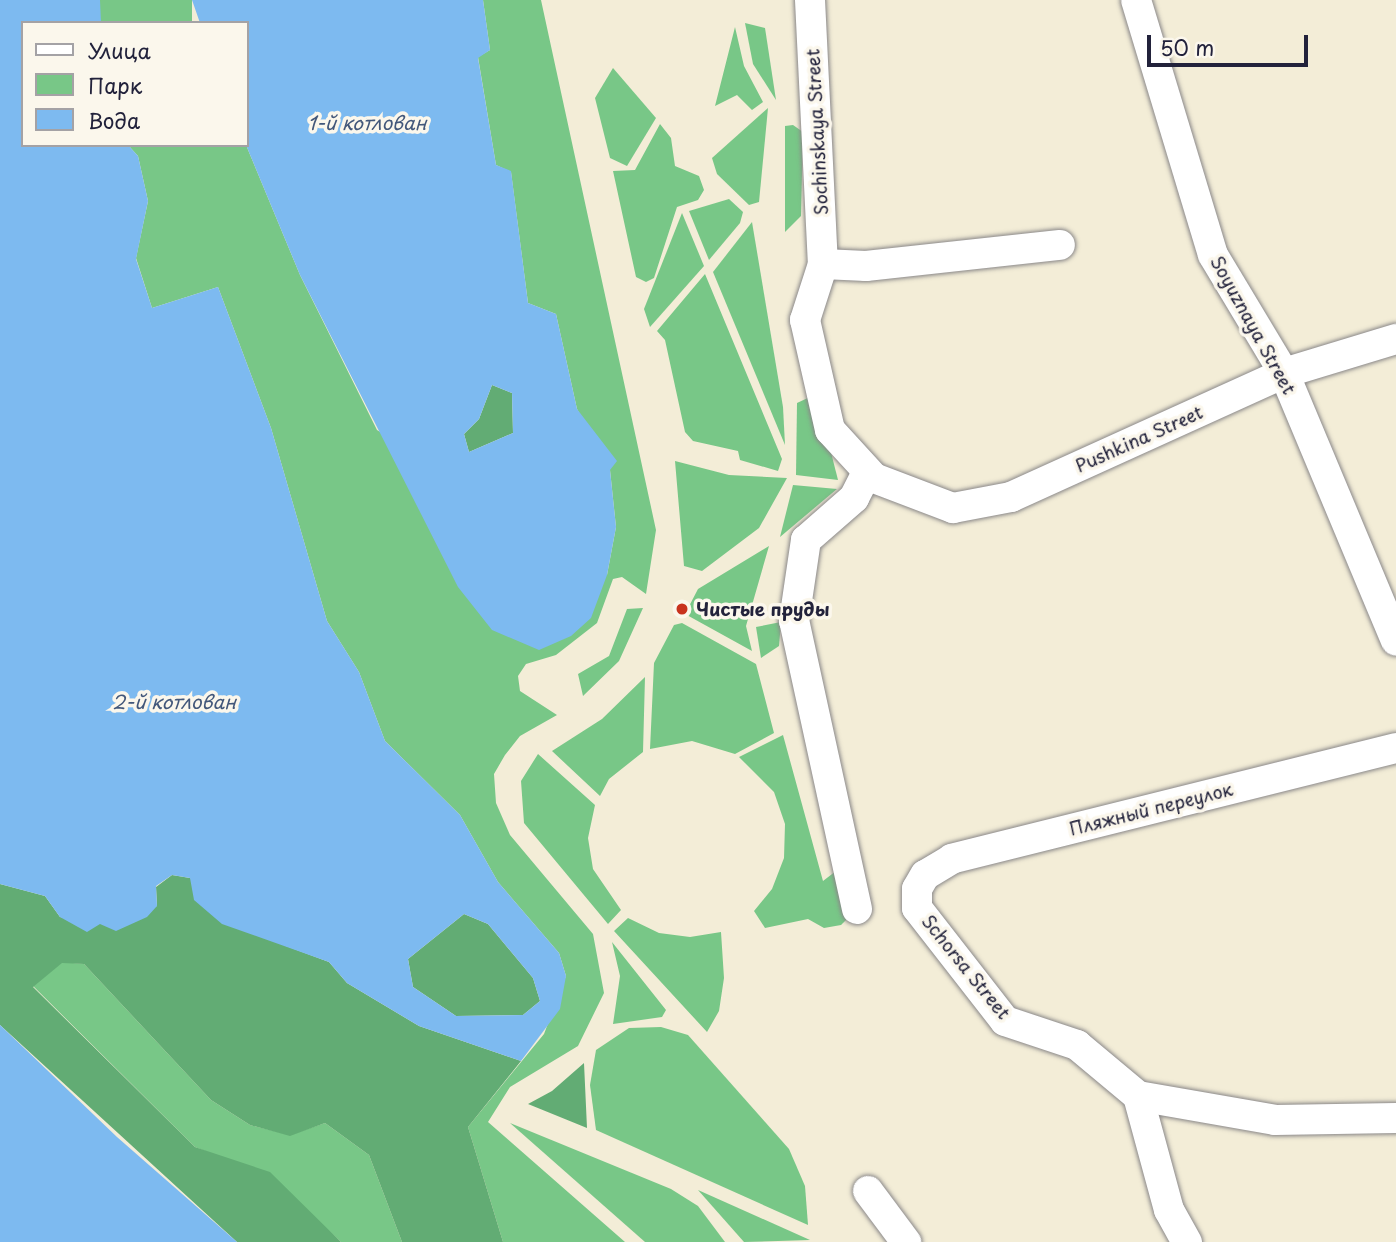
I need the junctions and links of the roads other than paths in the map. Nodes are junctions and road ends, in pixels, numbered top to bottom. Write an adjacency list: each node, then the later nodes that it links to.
1 (810, 0): 4 (street, Sochinskaya Street)
2 (1136, 0): 6 (street, Soyuznaya Street)
3 (1060, 245): 4 (street)
4 (823, 264): 7 (street, Sochinskaya Street)
5 (1396, 339): 6 (street, Pushkina Street)
6 (1284, 373): 7 (street, Pushkina Street); 8 (street, Soyuznaya Street)
7 (874, 477): 11 (street)
8 (1396, 640)
9 (1396, 748): 10 (street, Пляжный переулок)
10 (917, 889): 12 (street, Schorsa Street)
11 (857, 909)
12 (1138, 1096): 13 (street, Schorsa Street); 16 (street)
13 (1396, 1118)
14 (868, 1191): 15 (street)
15 (906, 1242)
16 (1186, 1242)

